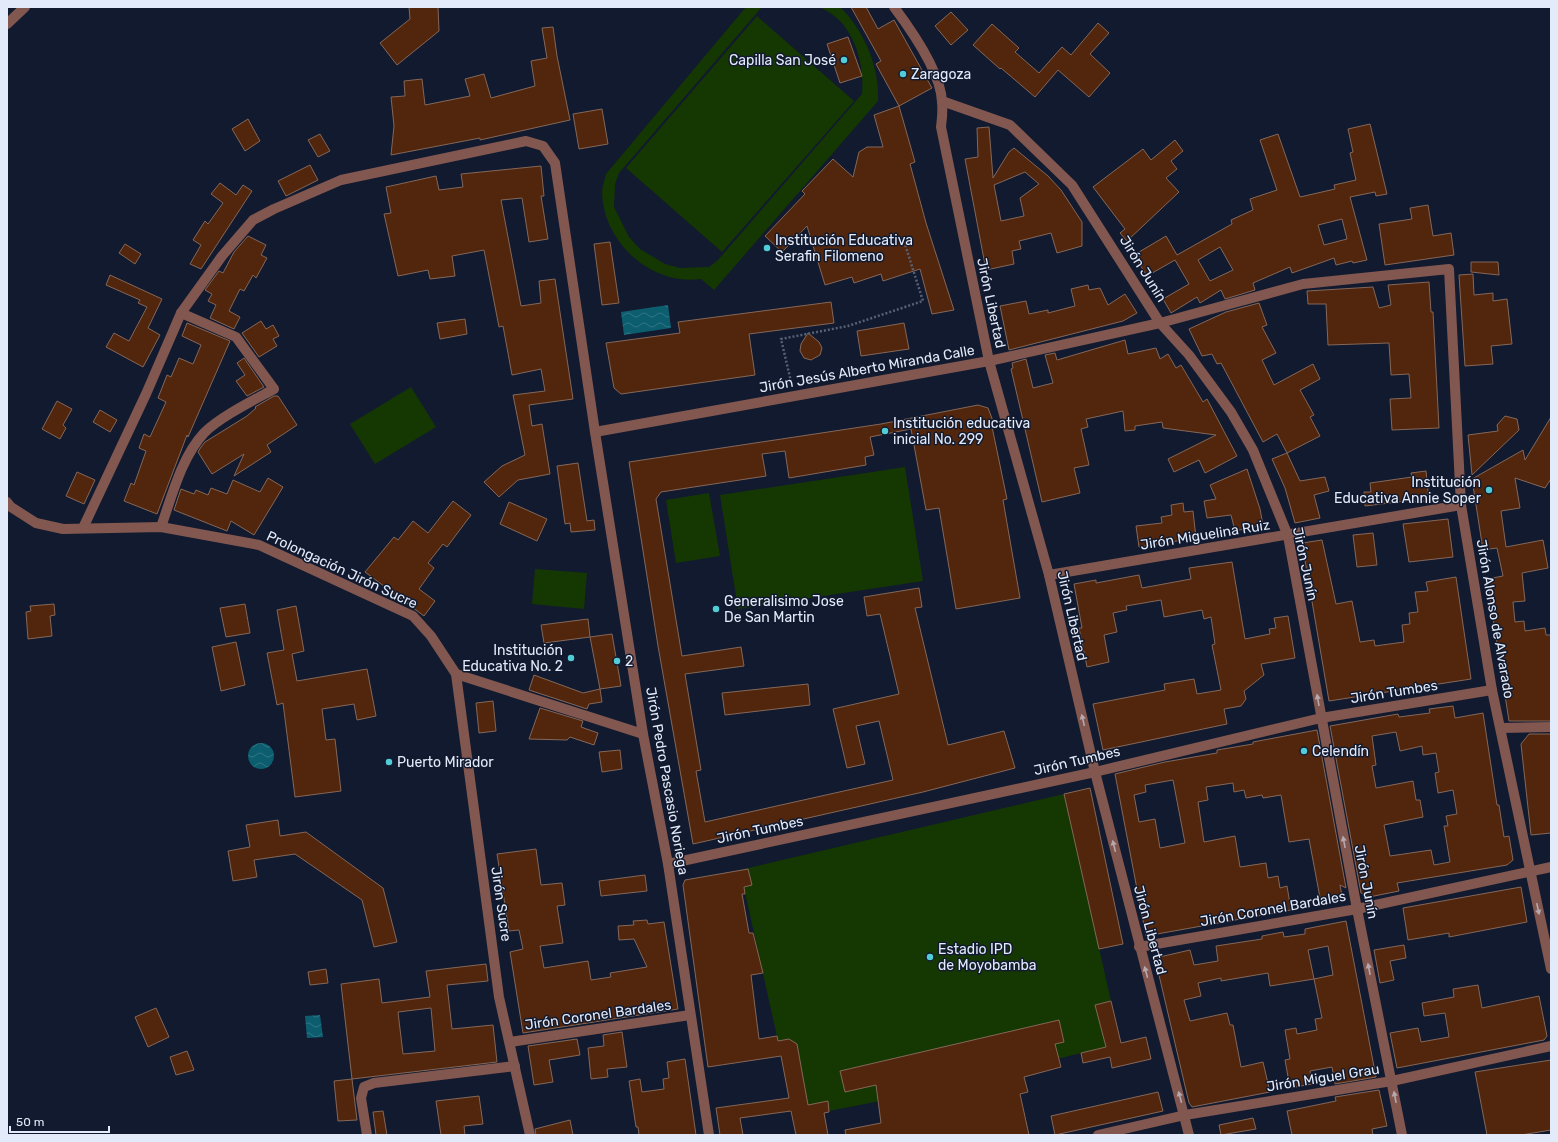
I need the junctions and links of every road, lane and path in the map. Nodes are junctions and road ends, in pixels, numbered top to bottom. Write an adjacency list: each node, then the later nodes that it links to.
1 (25, 7): 3 (street)
2 (894, 7): 4 (street, Jirón Libertad)
3 (7, 24)
4 (942, 101): 8 (street, Jirón Junín); 9 (street, Jirón Libertad)
5 (903, 238): 10 (path)
6 (1449, 269): 8 (street, Jirón Jesús Alberto Miranda Calle); 13 (street, Jirón Alonso de Alvarado)
7 (181, 313): 11 (street, Jirón Pedro Pascasio Noriega); 14 (street); 15 (street, Jirón Pedro Pascasio Noriega)
8 (1160, 323): 9 (street, Jirón Jesús Alberto Miranda Calle); 16 (street, Jirón Junín)
9 (989, 362): 10 (street, Jirón Jesús Alberto Miranda Calle); 17 (street, Jirón Libertad)
10 (795, 396): 11 (street, Jirón Jesús Alberto Miranda Calle)
11 (595, 432): 23 (street, Jirón Pedro Pascasio Noriega)
12 (7, 502): 15 (street, Prolongación Jirón Sucre)
13 (1461, 505): 16 (street, Jirón Miguelina Ruiz); 19 (street, Jirón Alonso de Alvarado)
14 (161, 527): 15 (street, Prolongación Jirón Sucre); 18 (street, Prolongación Jirón Sucre)
15 (83, 528)
16 (1288, 536): 17 (street, Jirón Miguelina Ruiz); 20 (street, Jirón Junín, one-way to 16)
17 (1049, 575): 24 (street, Jirón Libertad, one-way to 17)
18 (456, 674): 23 (street); 32 (street, Jirón Sucre)
19 (1492, 690): 20 (street, Jirón Tumbes); 22 (street, Jirón Alonso de Alvarado)
20 (1321, 718): 24 (street, Jirón Tumbes); 28 (street, Jirón Junín, one-way to 20)
21 (1551, 727): 22 (street)
22 (1502, 728): 27 (street, Jirón Alonso de Alvarado)
23 (643, 734): 25 (street, Jirón Pedro Pascasio Noriega)
24 (1095, 772): 25 (street, Jirón Tumbes); 29 (street, Jirón Libertad, one-way to 24)
25 (668, 864): 31 (street, Jirón Pedro Pascasio Noriega)
26 (1551, 867): 27 (street, Jirón Coronel Bardales)
27 (1530, 871): 28 (street, Jirón Coronel Bardales); 30 (street, Jirón Alonso de Alvarado, one-way to 30)
28 (1357, 909): 29 (street, Jirón Coronel Bardales); 35 (street, Jirón Junín, one-way to 28)
29 (1139, 947): 36 (street, Jirón Libertad, one-way to 29)
30 (1551, 968)
31 (690, 1015): 32 (street, Jirón Coronel Bardales); 39 (street, Jirón Pedro Pascasio Noriega)
32 (510, 1042): 34 (street, Jirón Sucre)
33 (1551, 1046): 35 (street, Jirón Miguel Grau)
34 (515, 1066): 37 (street); 38 (street, Jirón Sucre)
35 (1392, 1080): 36 (street, Jirón Miguel Grau); 42 (street, Jirón Junín, one-way to 35)
36 (1185, 1115): 40 (street, Jirón Miguel Grau); 41 (street, Jirón Libertad)
37 (367, 1135)
38 (530, 1135)
39 (709, 1135)
40 (1098, 1135)
41 (1190, 1135)
42 (1402, 1135)

